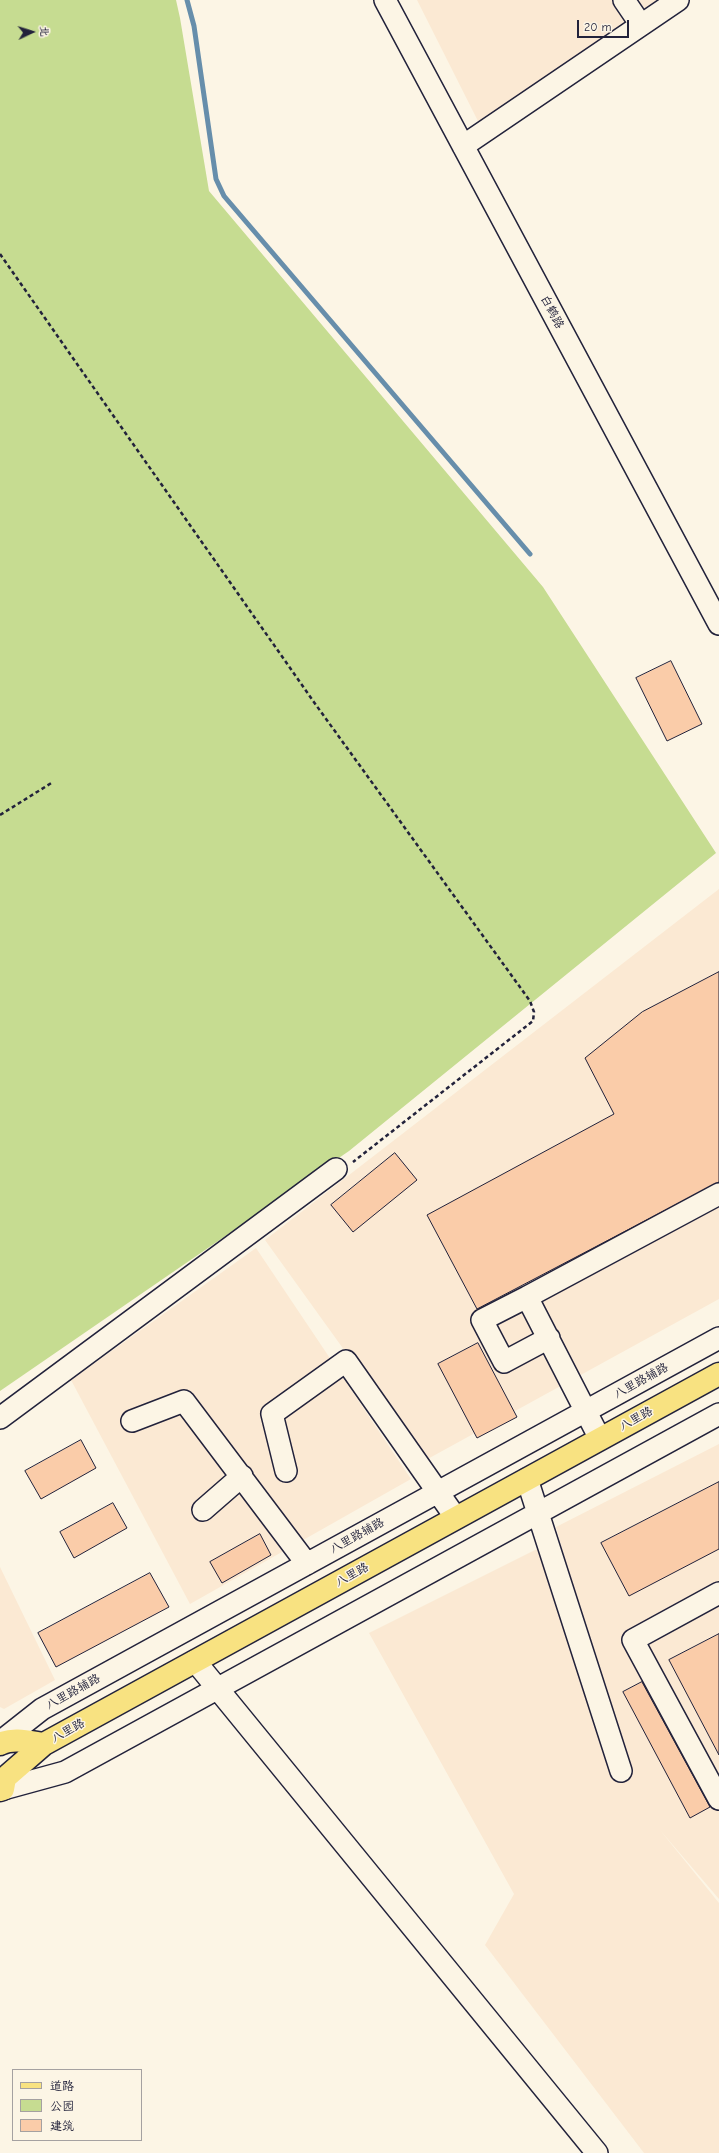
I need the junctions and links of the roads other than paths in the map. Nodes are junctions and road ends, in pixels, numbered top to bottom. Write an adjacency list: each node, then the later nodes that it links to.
1 (385, 0): 5 (street, 白鹤路)
2 (624, 0): 4 (street)
3 (678, 0): 4 (street)
4 (641, 25): 5 (street)
5 (463, 146): 6 (street, 白鹤路)
6 (719, 624)
7 (336, 1169): 15 (street)
8 (719, 1194): 9 (street)
9 (528, 1296): 10 (street); 10 (street)
10 (549, 1338): 13 (street)
11 (719, 1338): 13 (street, 八里路辅路)
12 (719, 1374): 17 (main road, 八里路)
13 (586, 1411): 17 (street); 21 (street, 八里路辅路)
14 (719, 1414): 23 (street)
15 (0, 1418)
16 (132, 1421): 19 (street)
17 (600, 1439): 20 (main road, 八里路)
18 (286, 1471): 21 (street)
19 (242, 1476): 22 (street); 25 (street)
20 (527, 1479): 23 (street); 24 (main road, 八里路)
21 (438, 1492): 24 (street); 25 (street, 八里路辅路)
22 (203, 1510)
23 (538, 1513): 28 (street); 31 (street)
24 (456, 1518): 27 (main road, 八里路)
25 (307, 1564): 29 (street, 八里路辅路)
26 (719, 1594): 33 (street)
27 (195, 1661): 28 (street); 30 (main road, 八里路)
28 (217, 1689): 32 (street); 34 (street)
29 (0, 1743): 30 (main road)
30 (44, 1744): 32 (main road, 八里路)
31 (621, 1771)
32 (2, 1790)
33 (719, 1799)
34 (597, 2153)

